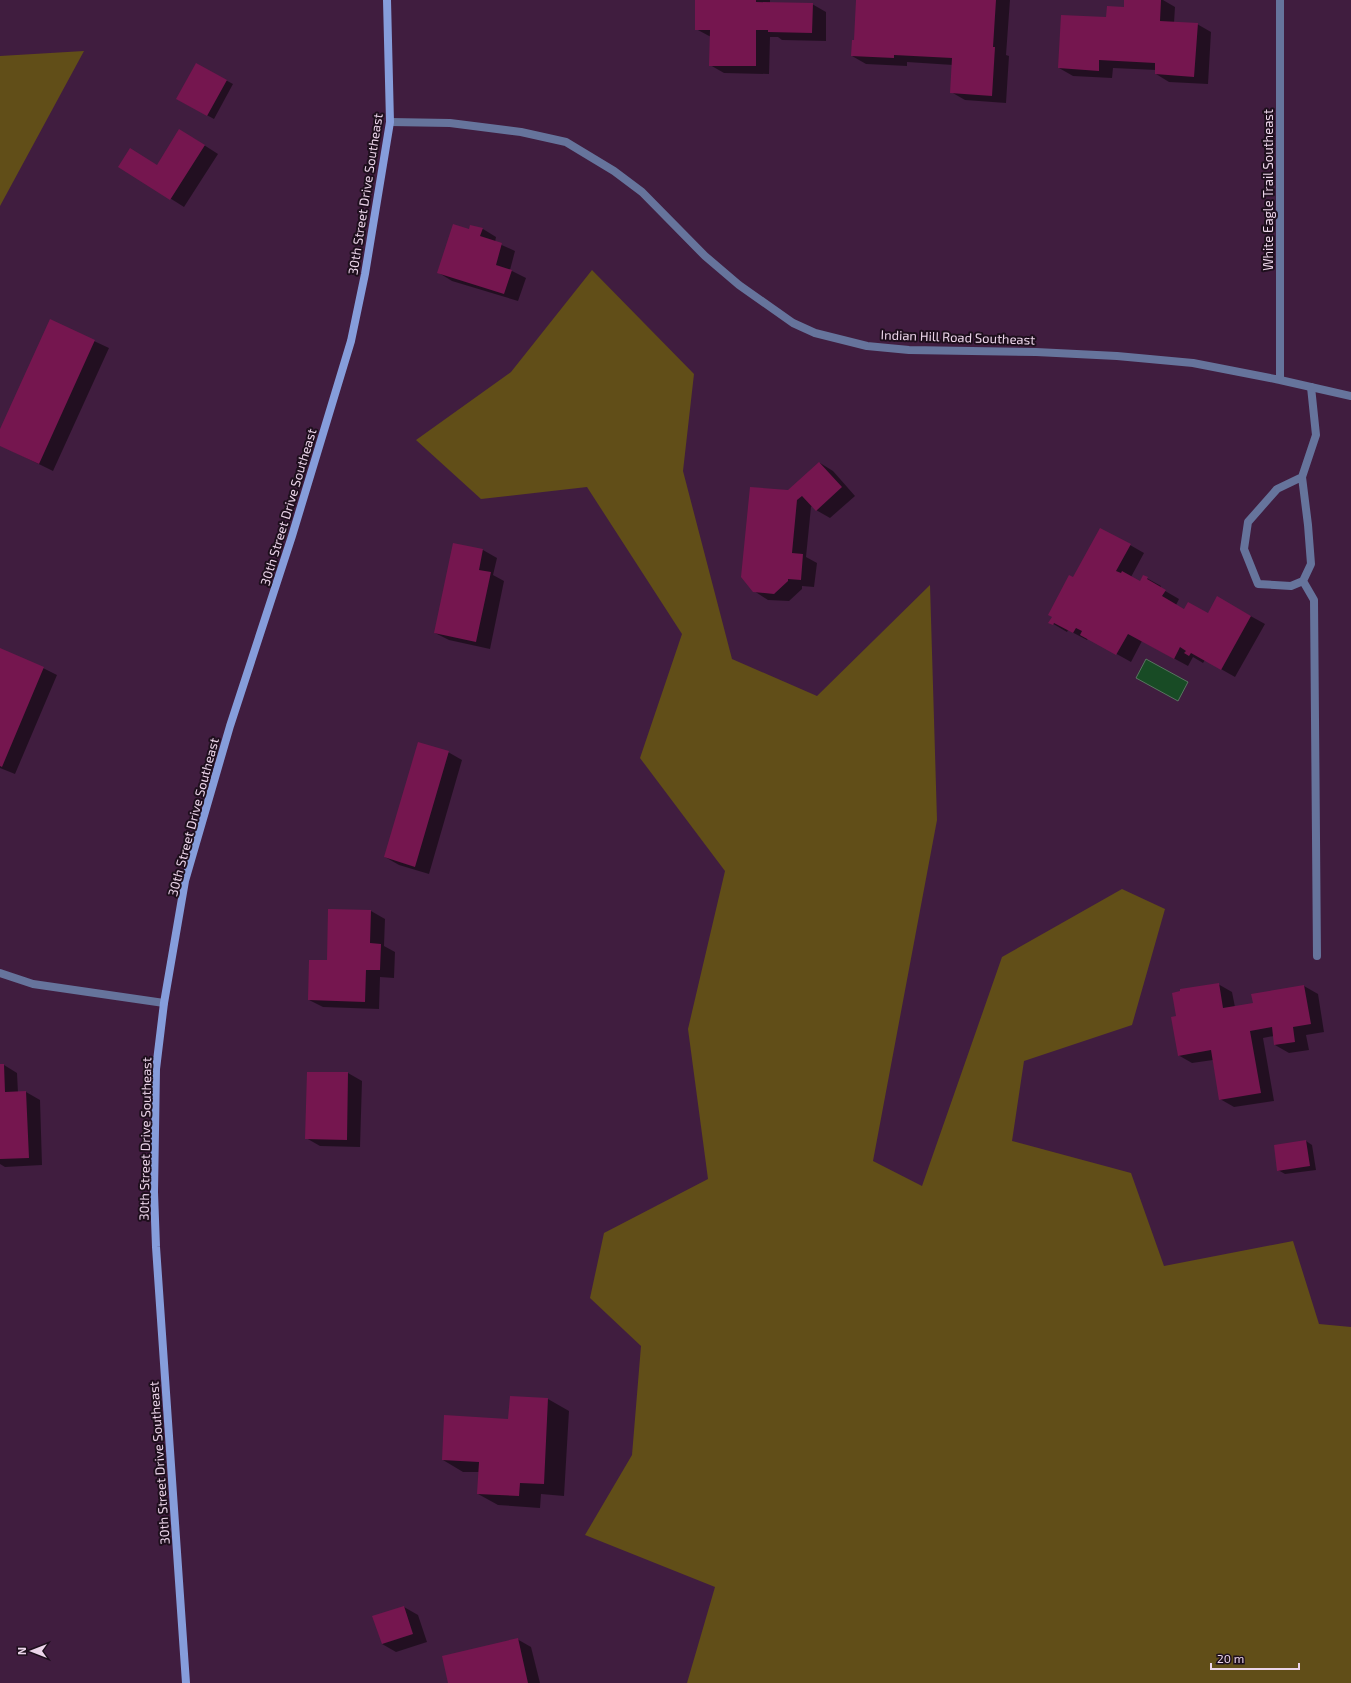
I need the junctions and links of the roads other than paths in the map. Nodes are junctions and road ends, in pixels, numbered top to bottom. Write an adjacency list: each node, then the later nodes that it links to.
1 (387, 0): 3 (main road, 30th Street Drive Southeast)
2 (1280, 0): 4 (street, White Eagle Trail Southeast)
3 (390, 122): 4 (street, Indian Hill Road Southeast); 11 (main road, 30th Street Drive Southeast)
4 (1280, 380): 5 (street, Indian Hill Road Southeast)
5 (1311, 387): 6 (street, Indian Hill Road Southeast); 7 (street)
6 (1351, 396)
7 (1302, 476): 8 (street); 8 (street)
8 (1303, 581): 9 (street)
9 (1316, 956)
10 (0, 973): 11 (street)
11 (164, 1003): 12 (main road, 30th Street Drive Southeast)
12 (186, 1683)

